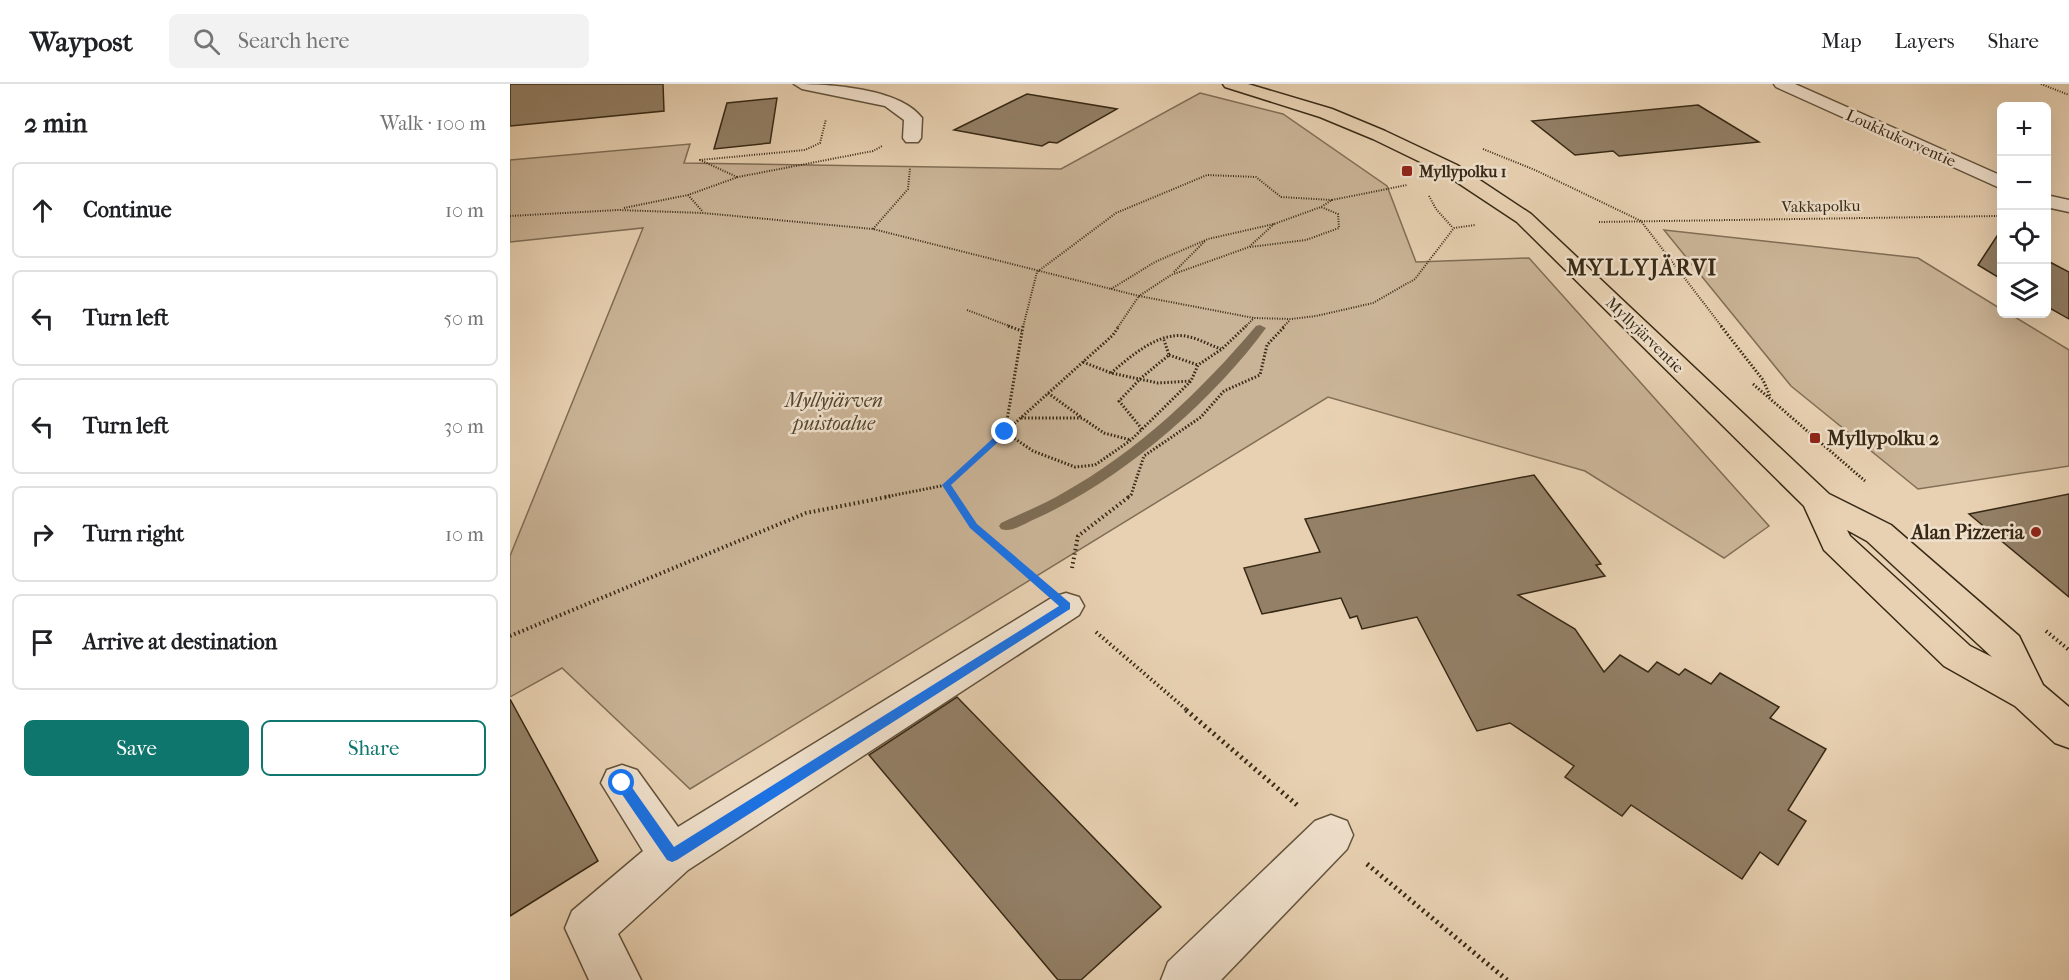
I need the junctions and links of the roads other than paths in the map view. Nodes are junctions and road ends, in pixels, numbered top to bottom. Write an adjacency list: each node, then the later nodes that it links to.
1 (801, 84): 4 (street)
2 (1231, 84): 9 (main road, Myllyjärventie)
3 (1782, 84): 5 (street, Loukkukorventie)
4 (912, 135)
5 (1994, 179)
6 (2051, 202): 7 (street)
7 (2069, 206)
8 (1066, 606): 12 (street)
9 (2069, 731)
10 (622, 783): 12 (street)
11 (1331, 834): 14 (street)
12 (672, 855): 13 (street)
13 (616, 980)
14 (1186, 980)

